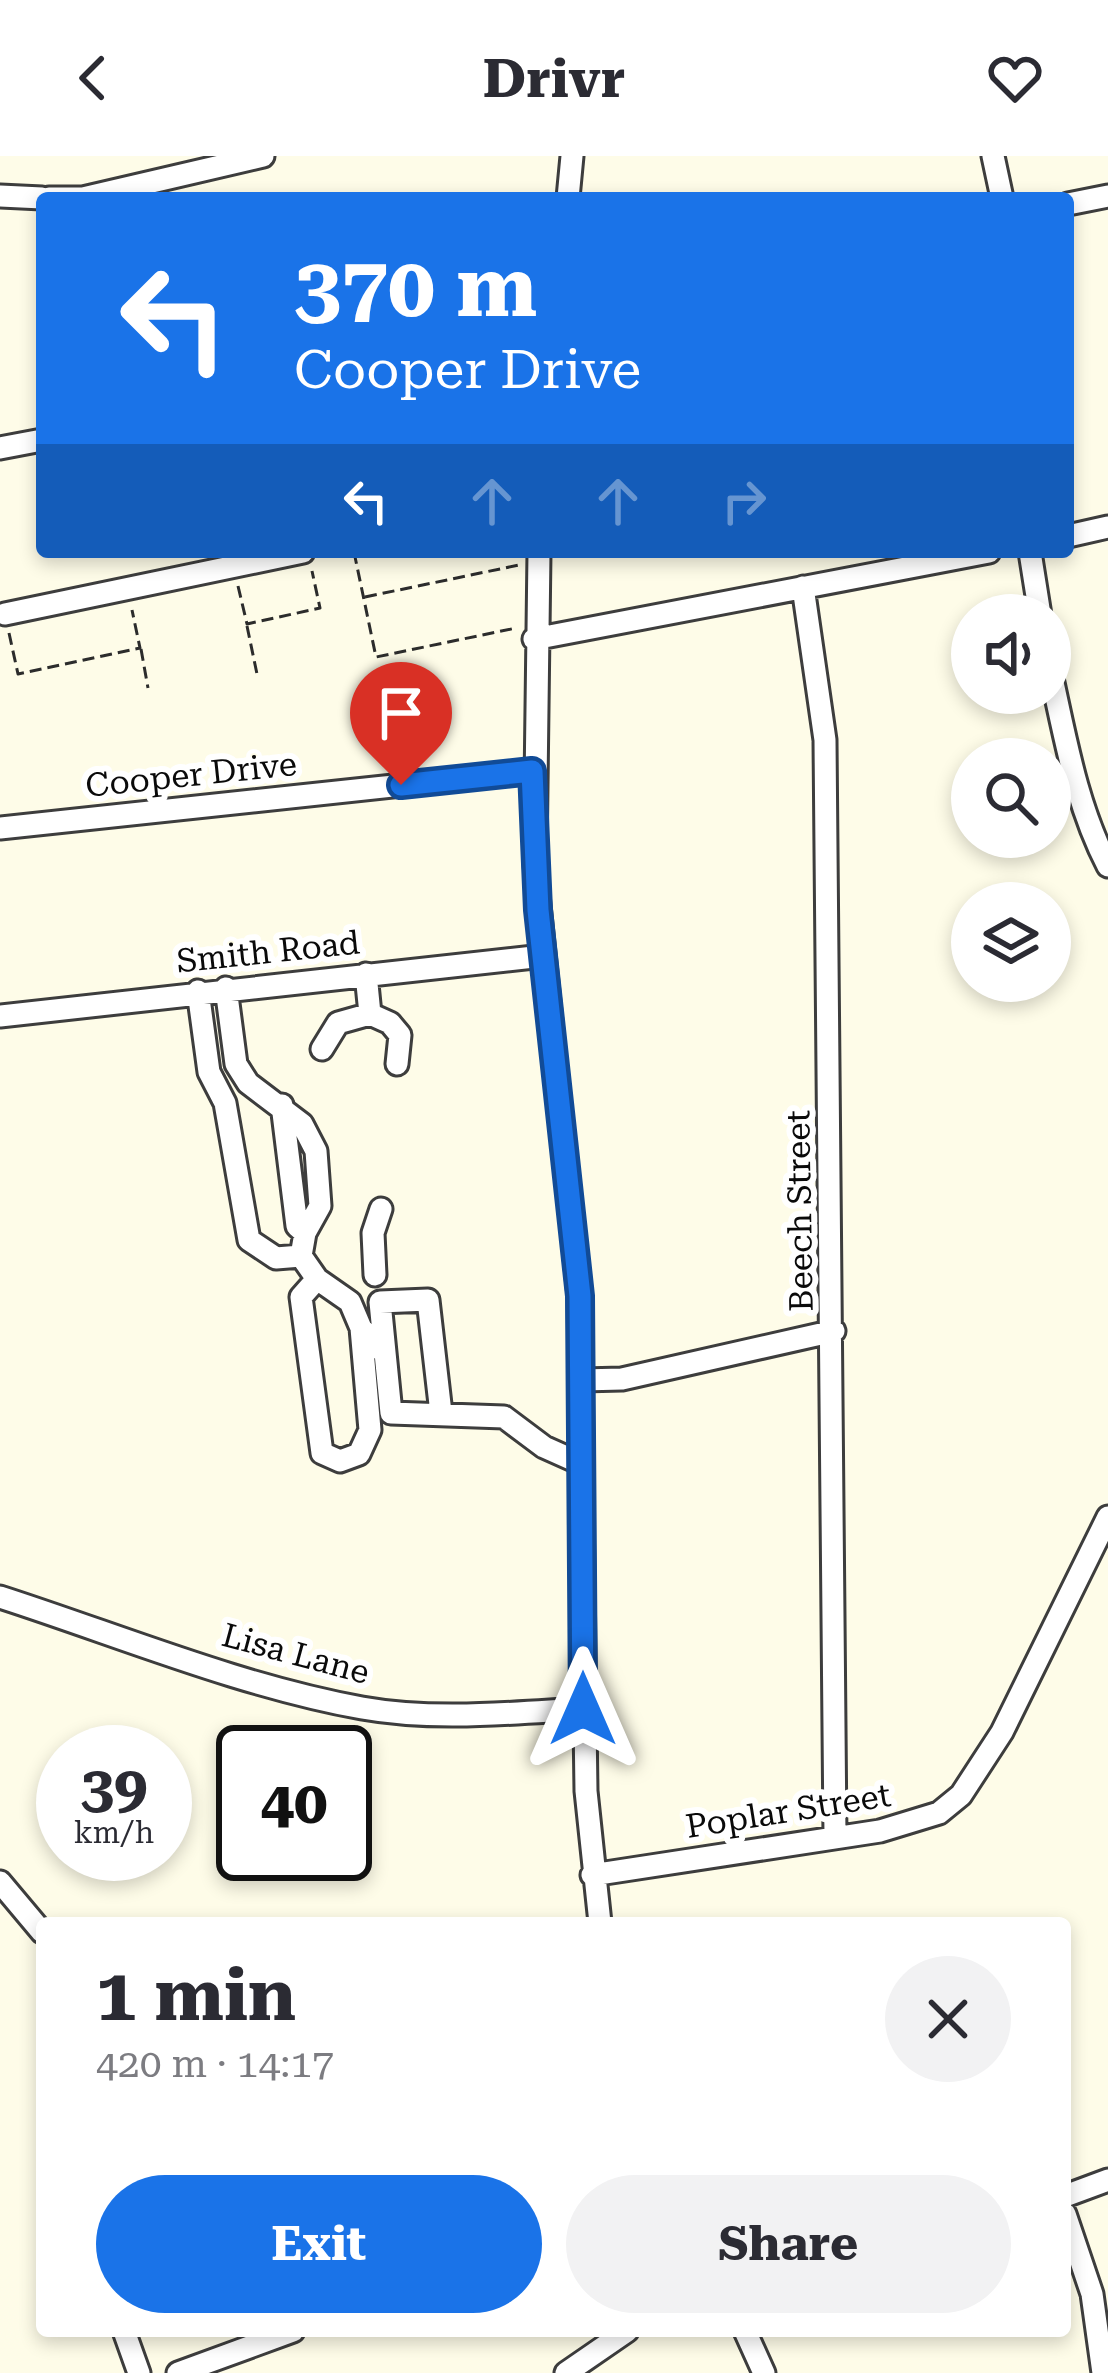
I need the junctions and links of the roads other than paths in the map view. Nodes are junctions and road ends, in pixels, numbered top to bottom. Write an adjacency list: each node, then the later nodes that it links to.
1 (263, 156): 4 (street)
2 (572, 156): 5 (street)
3 (993, 156): 6 (street)
4 (109, 192)
5 (569, 192)
6 (1001, 192)
7 (0, 196): 9 (street)
8 (1108, 196): 10 (street)
9 (36, 198)
10 (1074, 203)
11 (36, 441): 12 (street)
12 (0, 448)
13 (1108, 527): 14 (street)
14 (1074, 535)
15 (298, 558): 21 (street)
16 (538, 558): 22 (street)
17 (957, 558): 19 (street)
18 (1031, 558): 20 (street)
19 (803, 587): 22 (street); 42 (street, Beech Street)
20 (1037, 594)
21 (5, 614)
22 (525, 634): 24 (street)
23 (1061, 714): 26 (street)
24 (532, 771): 25 (street, Cooper Drive); 27 (street)
25 (0, 827)
26 (1108, 866)
27 (543, 956): 28 (street, Smith Road); 44 (street)
28 (366, 974): 29 (street, Smith Road); 31 (street)
29 (226, 988): 30 (street, Smith Road); 35 (street)
30 (198, 992): 32 (street, Smith Road); 36 (street)
31 (370, 1014): 33 (street); 34 (street)
32 (0, 1016)
33 (322, 1049)
34 (397, 1064)
35 (248, 1083): 36 (street); 38 (street)
36 (225, 1103): 38 (street)
37 (381, 1209): 40 (street)
38 (303, 1244): 39 (street)
39 (317, 1279): 41 (street); 41 (street)
40 (379, 1286): 43 (street); 45 (street)
41 (361, 1328): 43 (street)
42 (834, 1331): 44 (street); 50 (street, Beech Street)
43 (382, 1351): 45 (street)
44 (582, 1380): 46 (street)
45 (441, 1413): 46 (street)
46 (582, 1464): 49 (street)
47 (1108, 1517): 50 (street, Poplar Street)
48 (0, 1597): 49 (street, Lisa Lane)
49 (583, 1709): 51 (street)
50 (835, 1837): 51 (street, Poplar Street)
51 (592, 1875): 53 (street)
52 (0, 1882): 54 (street)
53 (599, 1917)
54 (36, 1925)
55 (1108, 2180): 56 (street)
56 (1071, 2194)
57 (1071, 2231): 66 (street)
58 (126, 2337): 62 (street)
59 (277, 2337): 63 (street)
60 (618, 2337): 64 (street)
61 (748, 2337): 65 (street)
62 (139, 2373)
63 (178, 2373)
64 (566, 2373)
65 (764, 2373)
66 (1103, 2373)

